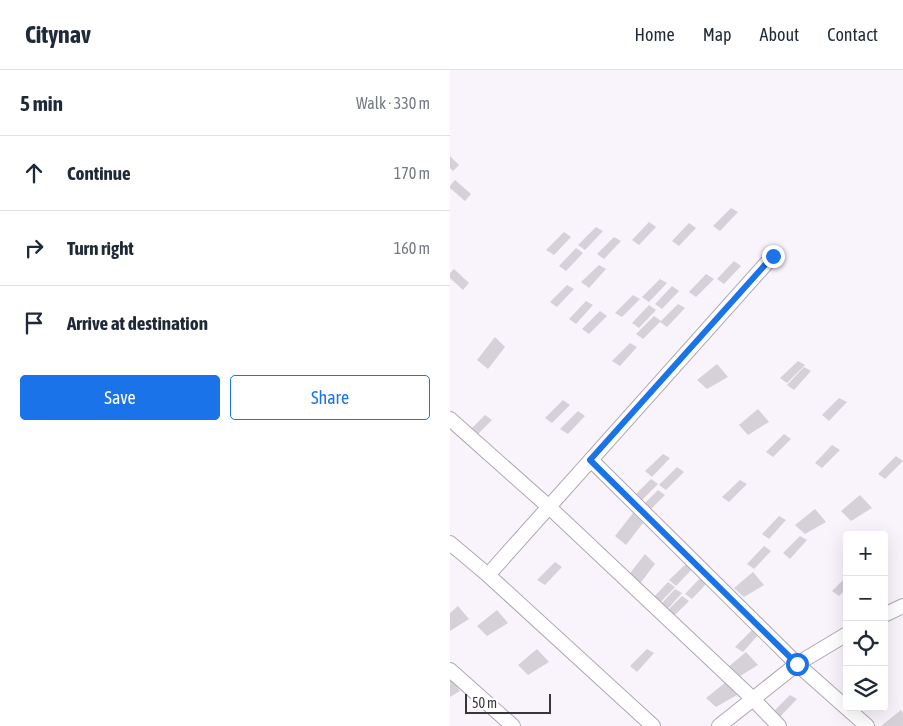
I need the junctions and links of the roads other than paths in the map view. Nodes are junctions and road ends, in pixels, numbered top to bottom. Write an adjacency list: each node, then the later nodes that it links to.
1 (773, 256): 3 (street)
2 (450, 418): 4 (street)
3 (590, 460): 4 (street); 10 (street)
4 (548, 507): 6 (street); 12 (street)
5 (450, 543): 6 (street)
6 (488, 575): 13 (street)
7 (903, 606): 8 (street)
8 (888, 613)
9 (843, 636): 10 (street)
10 (797, 664): 12 (street); 17 (street)
11 (450, 670): 14 (street)
12 (753, 699): 15 (street); 16 (street)
13 (647, 724)
14 (513, 726)
15 (719, 726)
16 (779, 726)
17 (867, 726)

